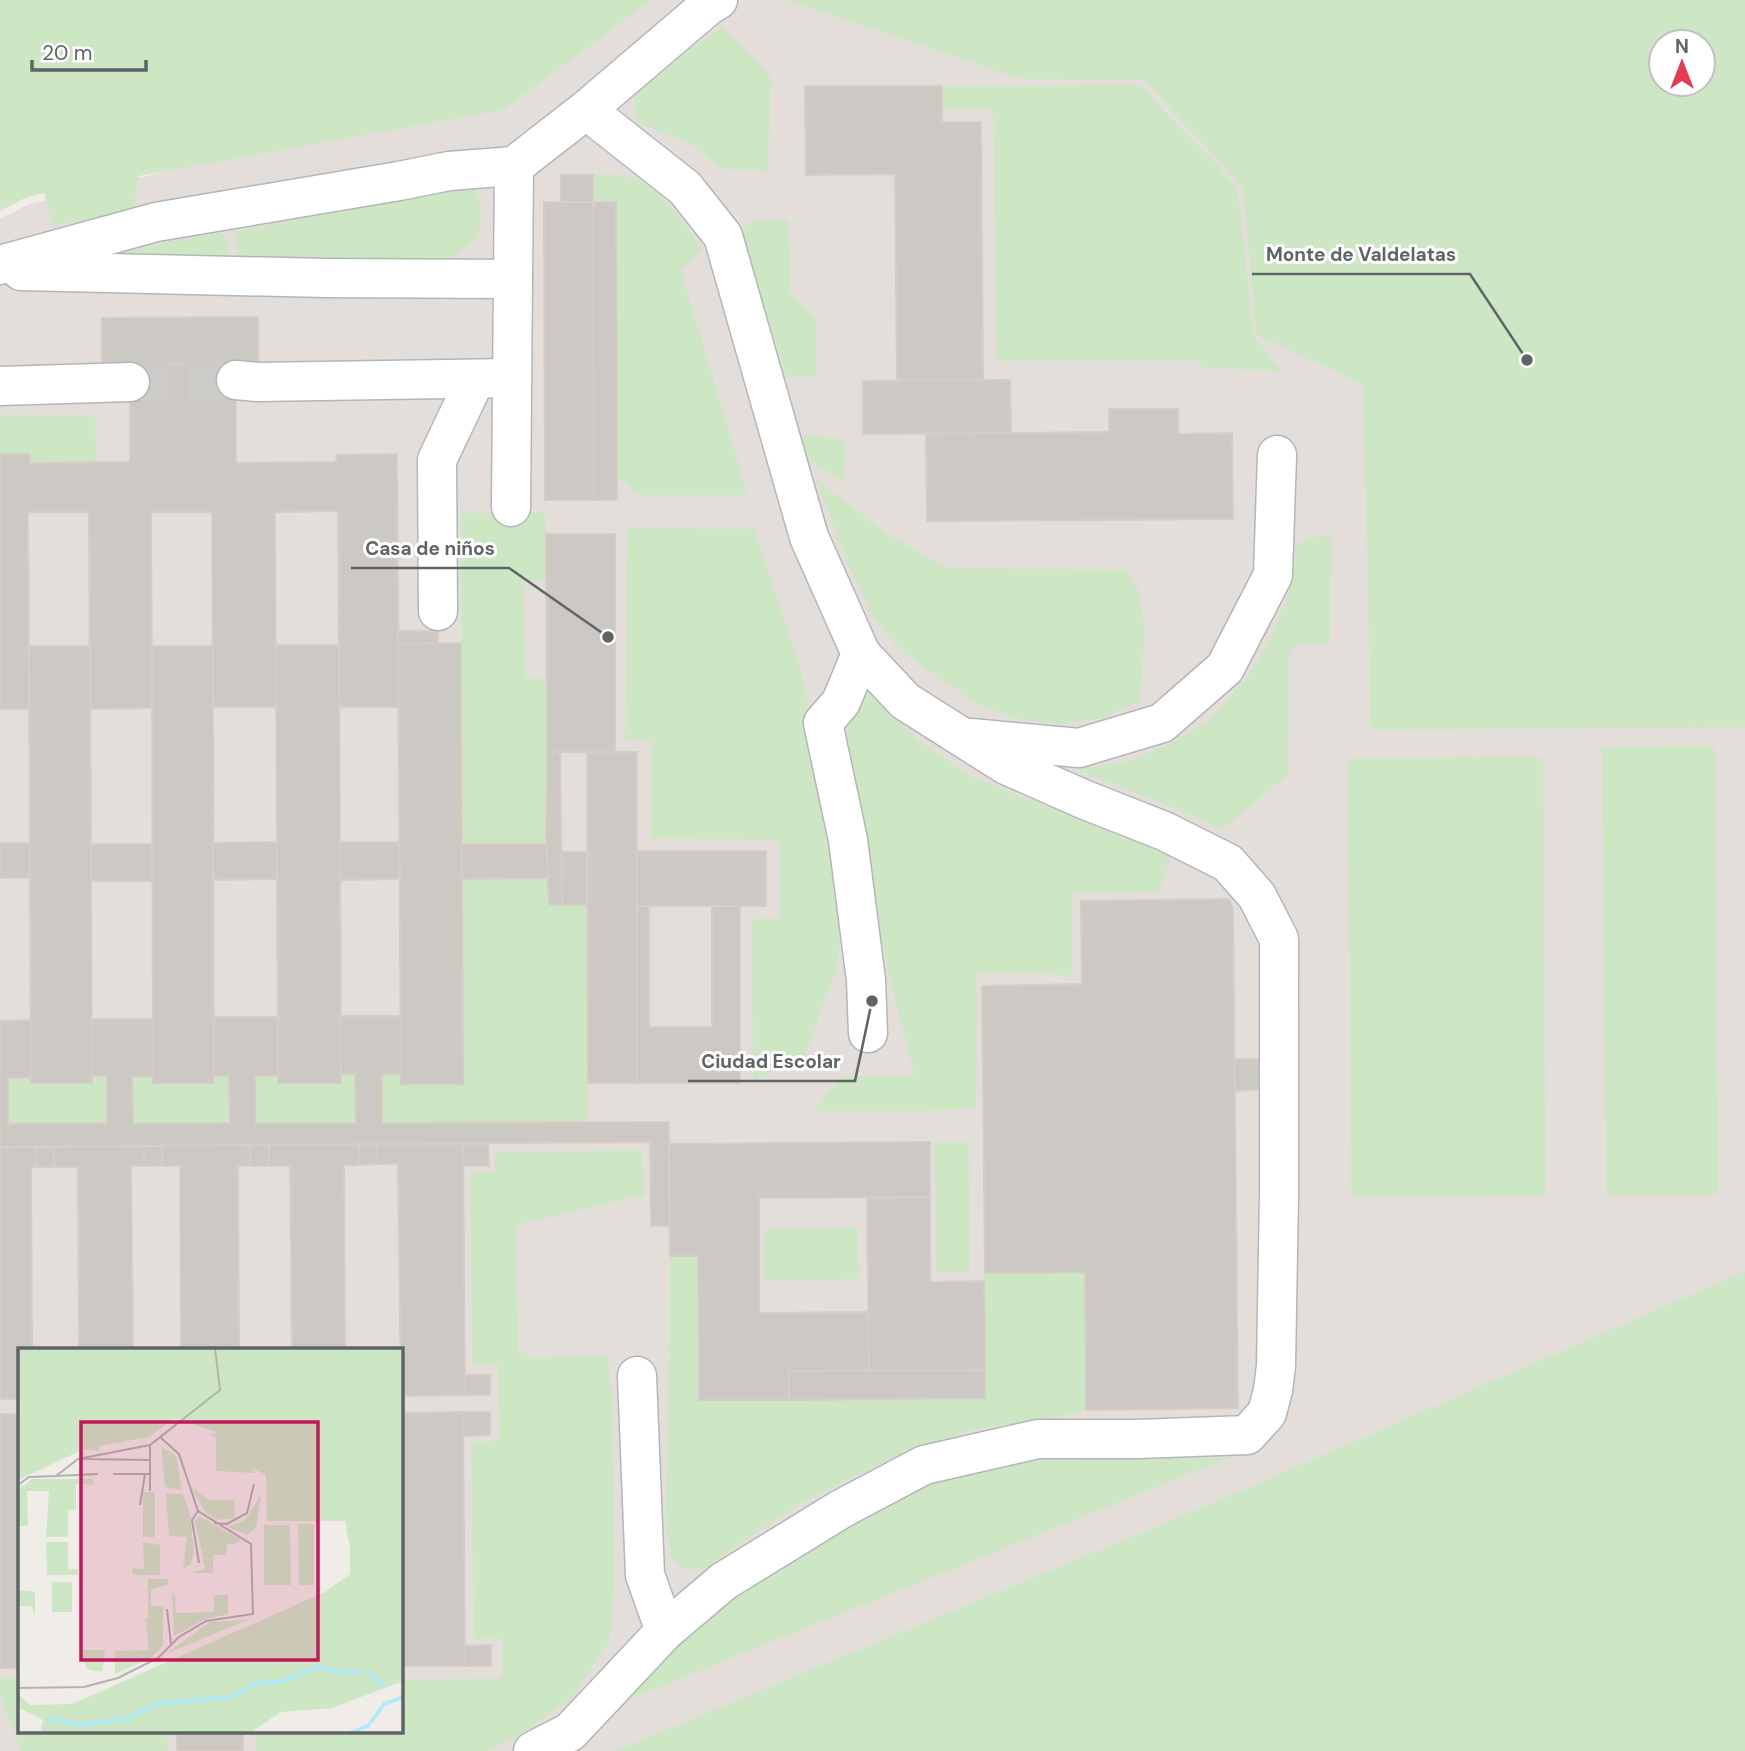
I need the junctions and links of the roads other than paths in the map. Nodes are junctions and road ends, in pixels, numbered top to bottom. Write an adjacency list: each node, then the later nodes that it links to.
1 (718, 0): 2 (lane)
2 (586, 110): 3 (lane); 14 (lane)
3 (514, 166): 4 (lane); 6 (lane)
4 (0, 265)
5 (0, 271): 6 (lane)
6 (513, 279): 7 (lane)
7 (493, 379): 8 (lane); 12 (lane); 13 (lane)
8 (236, 380)
9 (130, 382): 10 (lane)
10 (0, 386)
11 (1277, 455): 15 (lane)
12 (511, 507)
13 (438, 611)
14 (861, 654): 15 (lane); 16 (lane)
15 (962, 737): 18 (lane)
16 (868, 1033)
17 (638, 1376): 18 (lane)
18 (665, 1631): 19 (lane)
19 (533, 1751)

